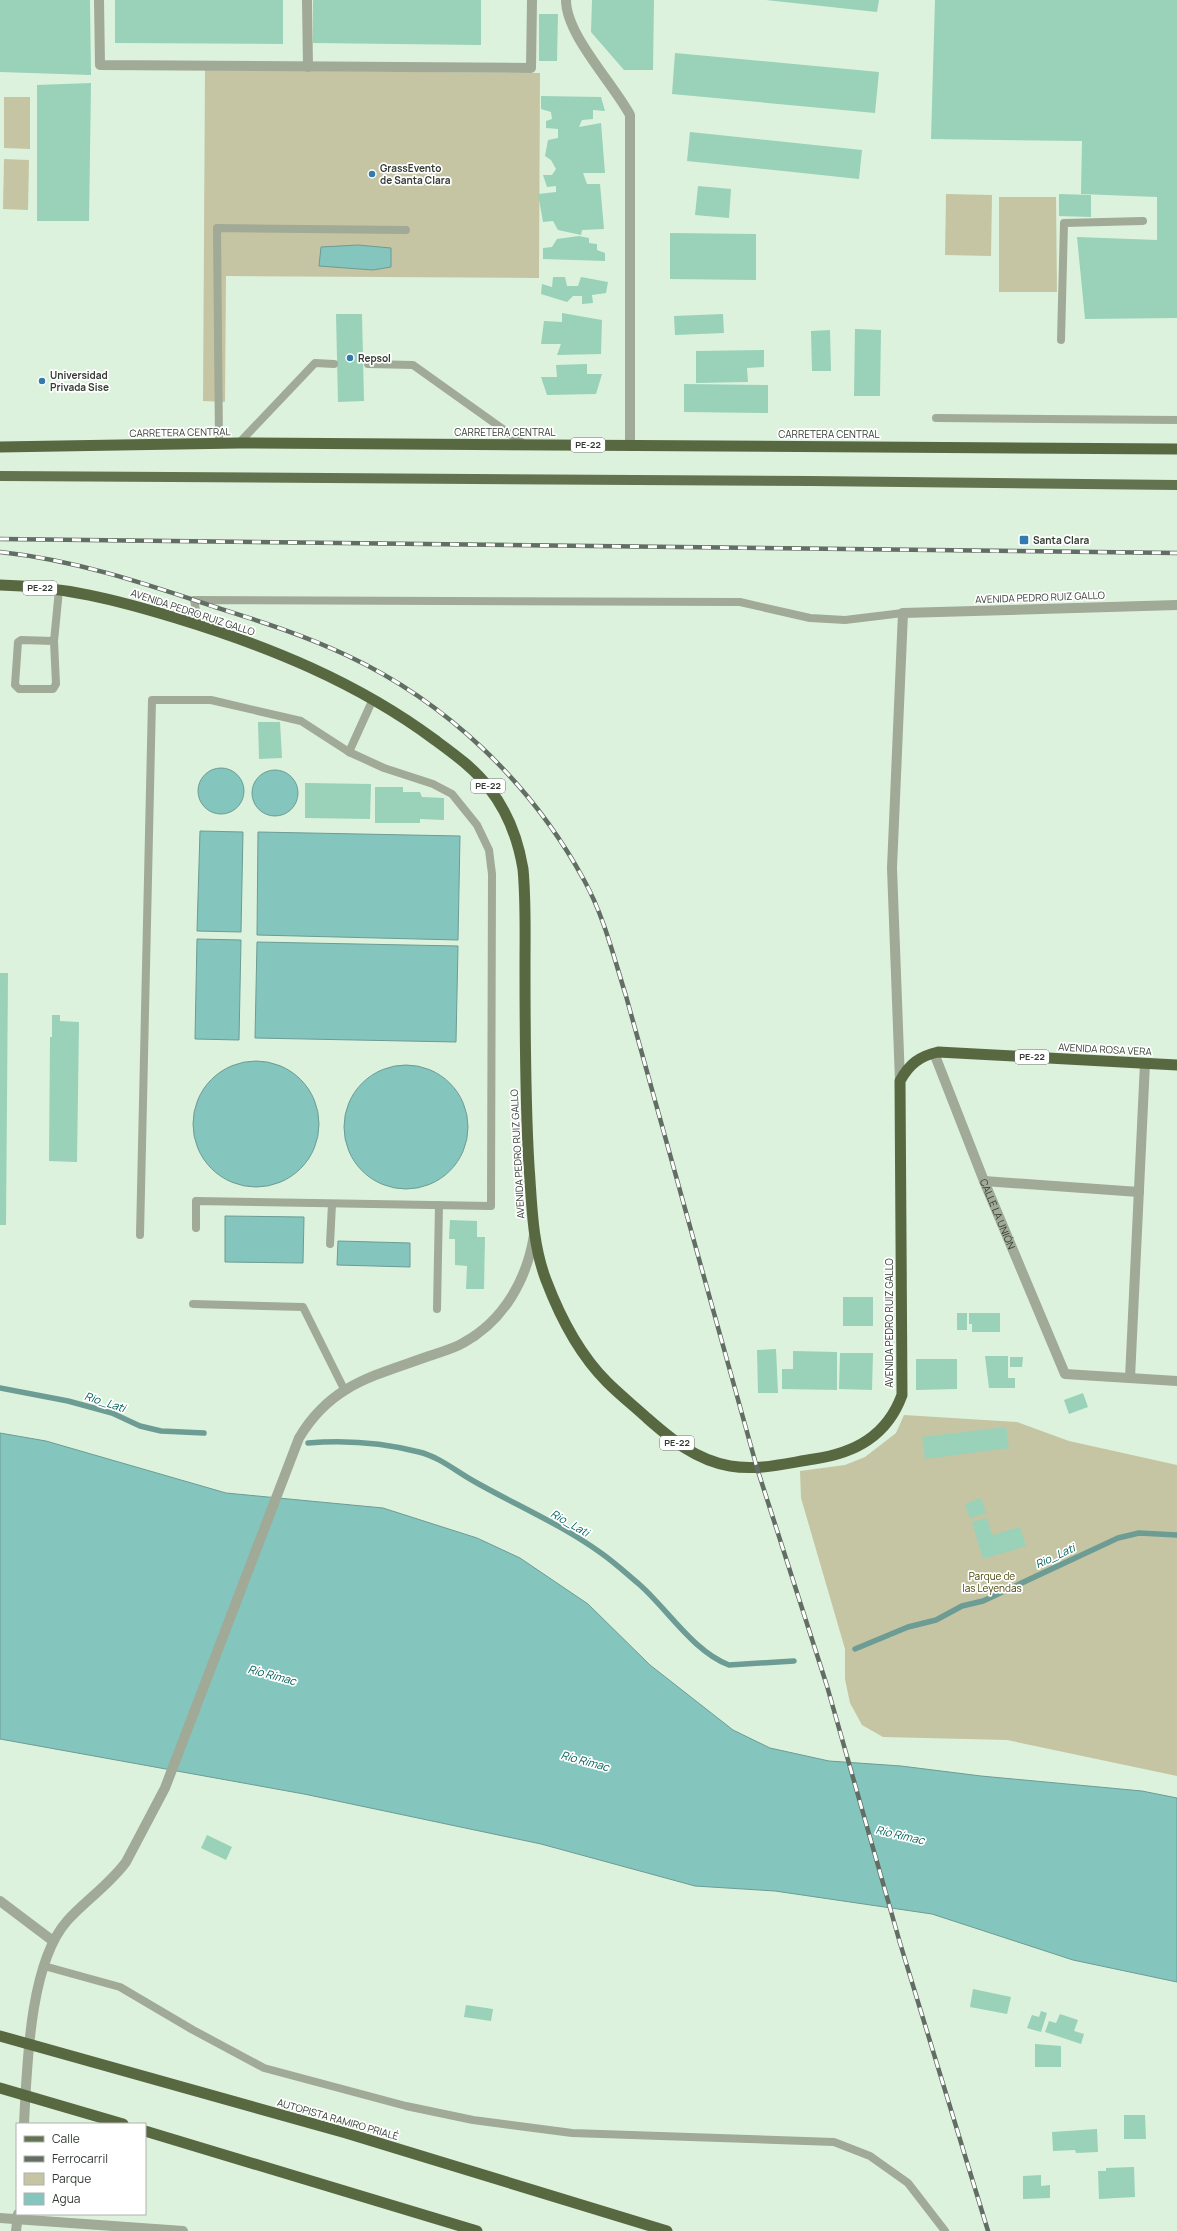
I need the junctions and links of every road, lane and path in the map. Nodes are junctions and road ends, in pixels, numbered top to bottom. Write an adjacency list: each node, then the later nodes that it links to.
1 (99, 0): 5 (street)
2 (307, 0): 5 (street)
3 (532, 0): 5 (street)
4 (566, 0): 16 (street)
5 (308, 66)
6 (1142, 221): 8 (lane)
7 (406, 230): 13 (lane)
8 (1060, 340)
9 (334, 364): 14 (lane)
10 (368, 364): 15 (lane)
11 (936, 418): 12 (lane)
12 (1177, 420)
13 (219, 443): 14 (highway, CARRETERA CENTRAL / PE-22); 17 (highway, CARRETERA CENTRAL / PE-22)
14 (240, 443): 15 (highway, CARRETERA CENTRAL / PE-22)
15 (524, 444): 16 (highway, CARRETERA CENTRAL / PE-22)
16 (630, 445): 18 (highway, CARRETERA CENTRAL / PE-22)
17 (0, 447)
18 (1177, 449)
19 (0, 476): 20 (main road)
20 (1177, 485)
21 (0, 585): 22 (highway, AVENIDA PEDRO RUIZ GALLO / PE-22)
22 (59, 590): 25 (highway, AVENIDA PEDRO RUIZ GALLO / PE-22); 26 (lane)
23 (1177, 605): 24 (street, AVENIDA PEDRO RUIZ GALLO)
24 (903, 613): 25 (lane); 32 (street)
25 (199, 625): 27 (highway, AVENIDA PEDRO RUIZ GALLO / PE-22)
26 (54, 640): 26 (lane)
27 (373, 699): 28 (lane); 39 (highway, AVENIDA PEDRO RUIZ GALLO / PE-22)
28 (349, 752): 36 (lane); 38 (lane)
29 (934, 1053): 30 (highway, AVENIDA ROSA VERA / PE-22); 32 (highway, AVENIDA ROSA VERA / PE-22); 33 (street, CALLE LA UNIÓN)
30 (1145, 1063): 31 (highway, AVENIDA ROSA VERA / PE-22); 34 (street)
31 (1177, 1065)
32 (900, 1081): 39 (highway, AVENIDA PEDRO RUIZ GALLO / PE-22)
33 (984, 1181): 34 (street); 43 (street, CALLE LA UNIÓN)
34 (1139, 1192): 43 (street)
35 (332, 1204): 36 (lane); 37 (lane); 40 (lane)
36 (439, 1205): 42 (lane)
37 (196, 1228)
38 (140, 1235)
39 (534, 1235): 45 (street)
40 (330, 1244)
41 (193, 1304): 45 (lane)
42 (437, 1309)
43 (1130, 1378): 44 (street)
44 (1177, 1381)
45 (344, 1389): 47 (street)
46 (0, 1901): 47 (street)
47 (53, 1941): 48 (street)
48 (44, 1966): 50 (street); 62 (lane)
49 (0, 2036): 50 (highway, AUTOPISTA RAMIRO PRIALÉ)
50 (29, 2043): 52 (street); 61 (highway, AUTOPISTA RAMIRO PRIALÉ)
51 (0, 2088): 52 (highway)
52 (26, 2095): 53 (street); 54 (highway)
53 (24, 2123)
54 (120, 2123)
55 (146, 2131): 60 (highway)
56 (17, 2217): 57 (street); 58 (street); 59 (street)
57 (0, 2218)
58 (16, 2231)
59 (183, 2231)
60 (477, 2231)
61 (667, 2231)
62 (945, 2231)

